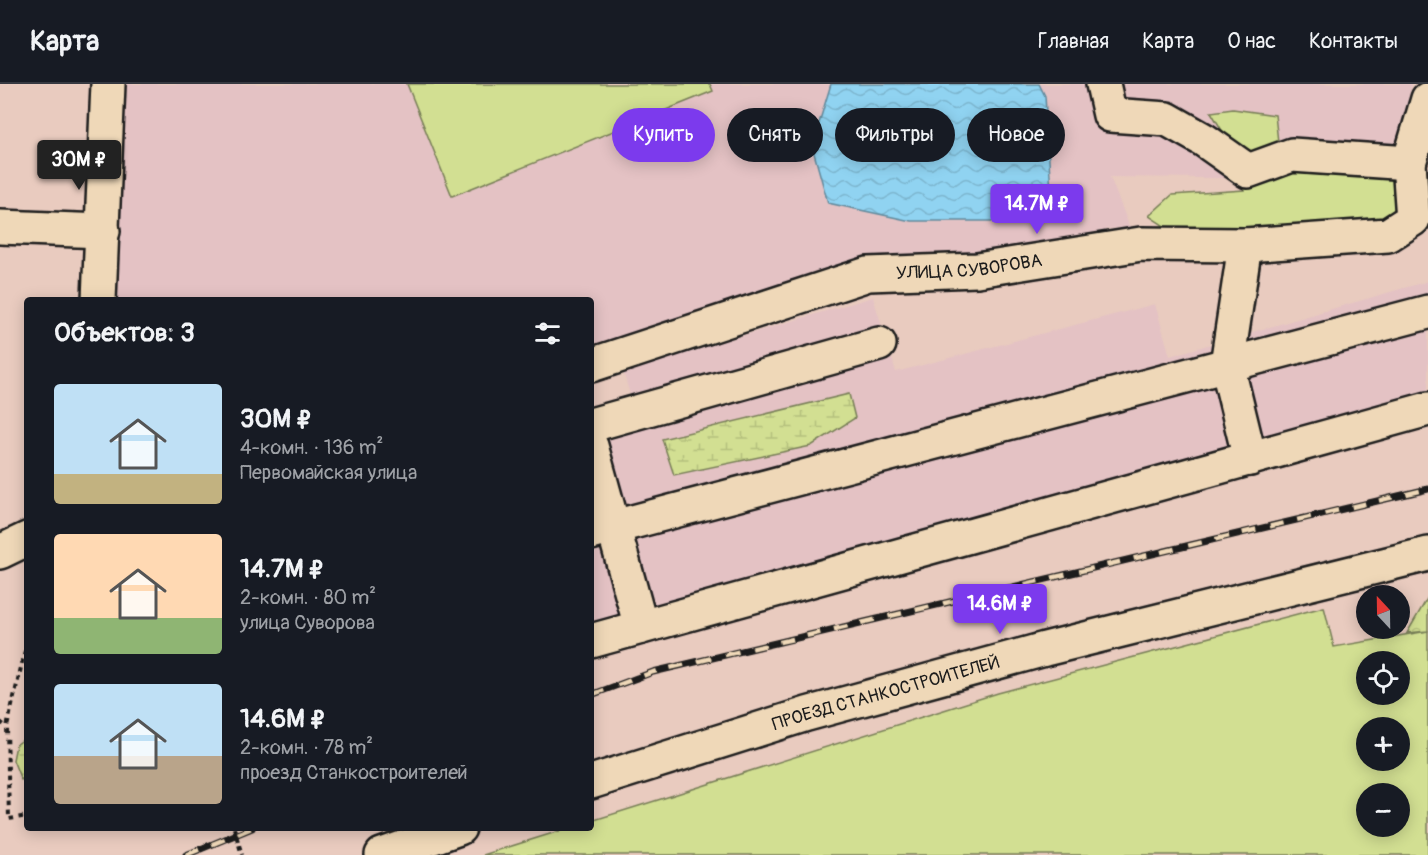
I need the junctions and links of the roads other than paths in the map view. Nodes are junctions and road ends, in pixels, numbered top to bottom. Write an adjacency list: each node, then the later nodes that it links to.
1 (108, 84): 6 (street)
2 (1103, 84): 4 (street)
3 (1428, 99): 4 (street, УЛИЦА СУВОРОВА)
4 (1409, 163): 7 (street, УЛИЦА СУВОРОВА)
5 (0, 227): 6 (street)
6 (103, 231): 8 (street)
7 (1245, 245): 11 (street, УЛИЦА СУВОРОВА); 12 (street)
8 (99, 297)
9 (1428, 312): 12 (street)
10 (879, 344): 14 (street)
11 (594, 364)
12 (1227, 365): 15 (street); 17 (street)
13 (1428, 409): 15 (street)
14 (594, 424)
15 (1250, 459): 19 (street)
16 (594, 469): 17 (street)
17 (602, 530): 19 (street)
18 (1428, 554): 21 (street, ПРОЕЗД СТАНКОСТРОИТЕЛЕЙ)
19 (641, 627): 20 (street)
20 (594, 640)
21 (594, 781)
22 (450, 831): 23 (street)
23 (382, 855)

